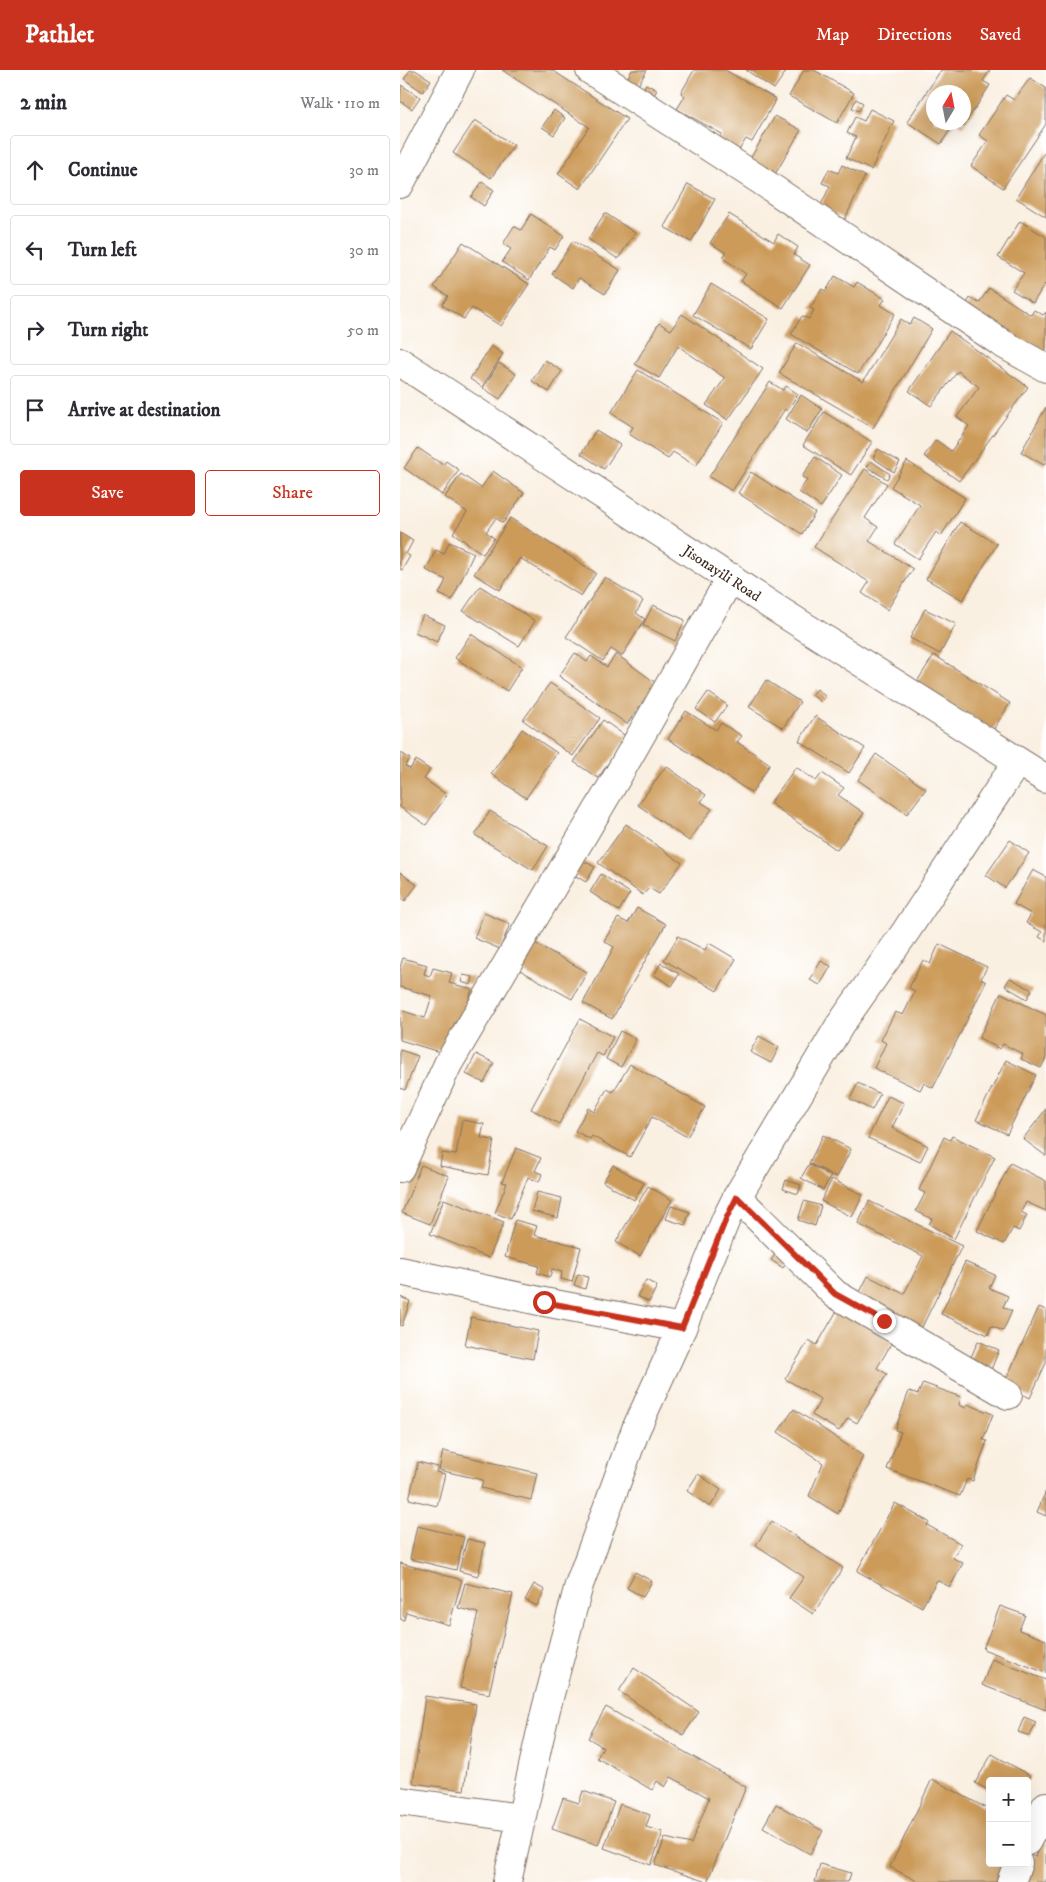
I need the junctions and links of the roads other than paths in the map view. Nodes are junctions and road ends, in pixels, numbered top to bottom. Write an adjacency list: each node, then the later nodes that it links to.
1 (460, 70): 3 (street)
2 (590, 70): 5 (street)
3 (400, 184)
4 (400, 362): 6 (street, Jisonayili Road)
5 (1046, 368)
6 (731, 578): 7 (street, Jisonayili Road); 9 (street)
7 (1018, 762): 8 (street, Jisonayili Road); 10 (street)
8 (1046, 779)
9 (400, 1168)
10 (737, 1197): 12 (street); 13 (street)
11 (400, 1271): 12 (street)
12 (682, 1328): 16 (street)
13 (1008, 1396)
14 (400, 1801): 16 (street)
15 (1046, 1806): 17 (street)
16 (521, 1818): 19 (street)
17 (1031, 1834)
18 (1017, 1867): 20 (street)
19 (507, 1882)
20 (1011, 1882)

